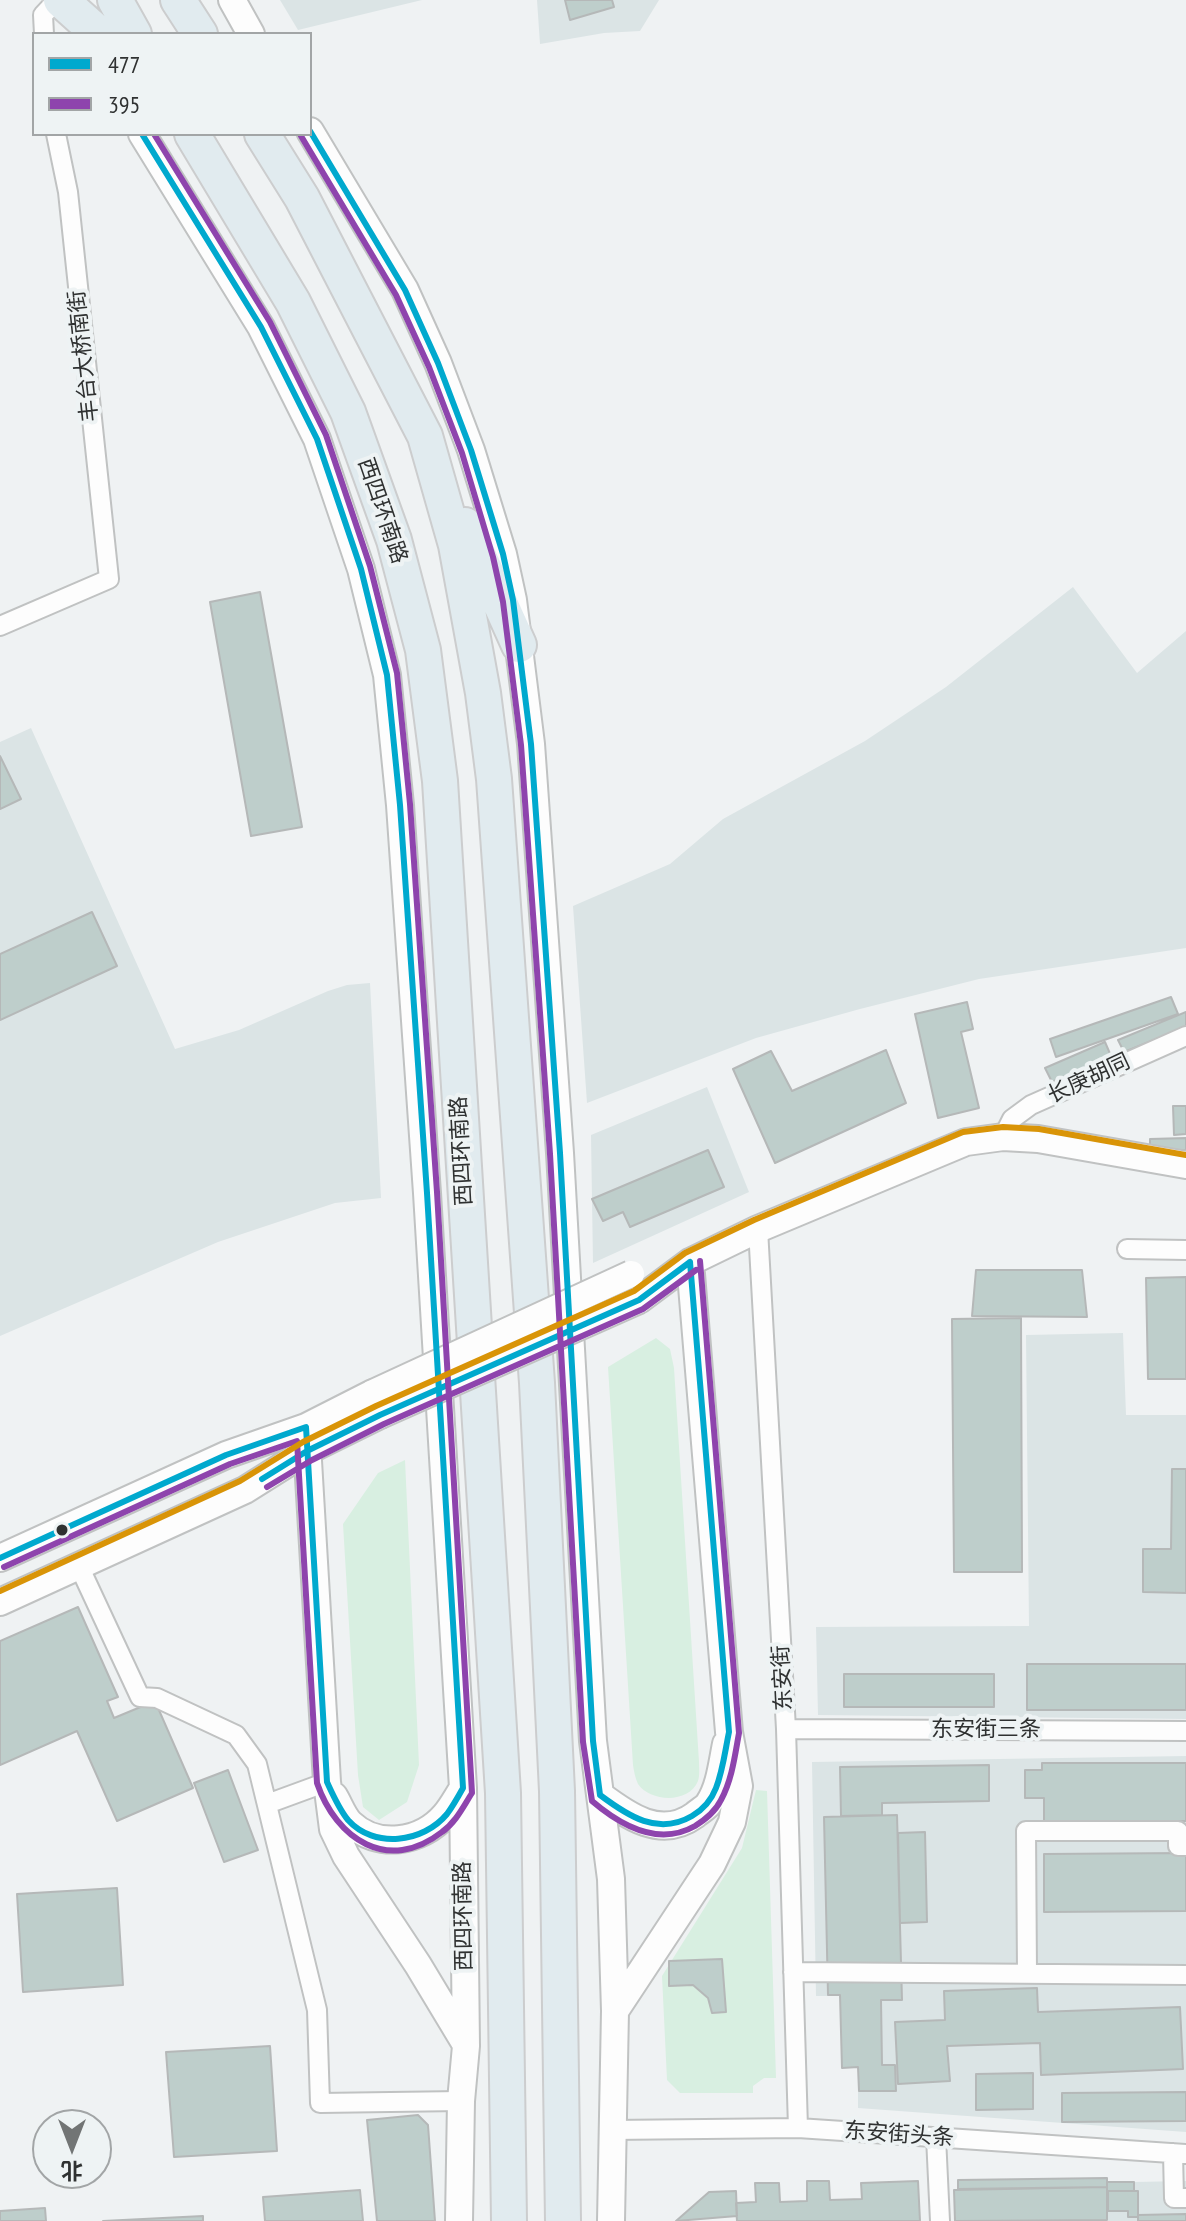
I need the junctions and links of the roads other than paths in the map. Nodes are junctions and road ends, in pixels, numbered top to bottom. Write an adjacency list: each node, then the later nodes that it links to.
1 (60, 0): 6 (street); 7 (street); 8 (highway)
2 (115, 0): 9 (highway)
3 (178, 0): 10 (highway)
4 (201, 0): 11 (highway)
5 (232, 0): 12 (street)
6 (44, 32)
7 (80, 32)
8 (97, 32)
9 (133, 32)
10 (199, 32)
11 (212, 32)
12 (250, 32)
13 (312, 134): 20 (street)
14 (56, 136): 19 (street, 丰台大桥南街)
15 (143, 136): 37 (street, 西四环南路)
16 (193, 136): 52 (highway, 西四环南路)
17 (263, 136): 18 (highway)
18 (425, 436): 20 (highway); 54 (highway)
19 (0, 626)
20 (519, 645): 38 (street)
21 (1186, 1036): 22 (street, 长庚胡同)
22 (1003, 1137): 23 (street); 24 (street)
23 (1186, 1165)
24 (758, 1229): 27 (street); 33 (street, 东安街)
25 (1127, 1249): 26 (street)
26 (1186, 1250)
27 (690, 1262): 28 (street, bridge); 28 (street, bridge); 35 (street)
28 (376, 1404): 29 (street)
29 (306, 1439): 30 (street); 31 (street); 36 (street)
30 (0, 1558)
31 (79, 1566): 32 (street); 39 (street)
32 (0, 1602)
33 (786, 1729): 34 (street, 东安街三条); 41 (street, 东安街)
34 (1186, 1731)
35 (729, 1732): 38 (street); 44 (street)
36 (327, 1782): 37 (street); 39 (street); 45 (street)
37 (463, 1788): 45 (street, 西四环南路)
38 (600, 1795): 44 (street)
39 (267, 1804): 46 (street)
40 (1186, 1846): 42 (street)
41 (793, 1972): 42 (street); 47 (street, 东安街)
42 (1027, 1972): 43 (street)
43 (1186, 1975)
44 (615, 2011): 48 (street)
45 (466, 2046): 46 (street, 西四环南路)
46 (461, 2101): 53 (street, 西四环南路)
47 (798, 2128): 48 (street, 东安街头条); 49 (street, 东安街头条)
48 (611, 2130): 55 (street)
49 (936, 2137): 50 (street, 东安街头条); 56 (street)
50 (1180, 2153): 51 (street)
51 (1186, 2198)
52 (508, 2210)
53 (459, 2221)
54 (563, 2221)
55 (611, 2221)
56 (940, 2221)

